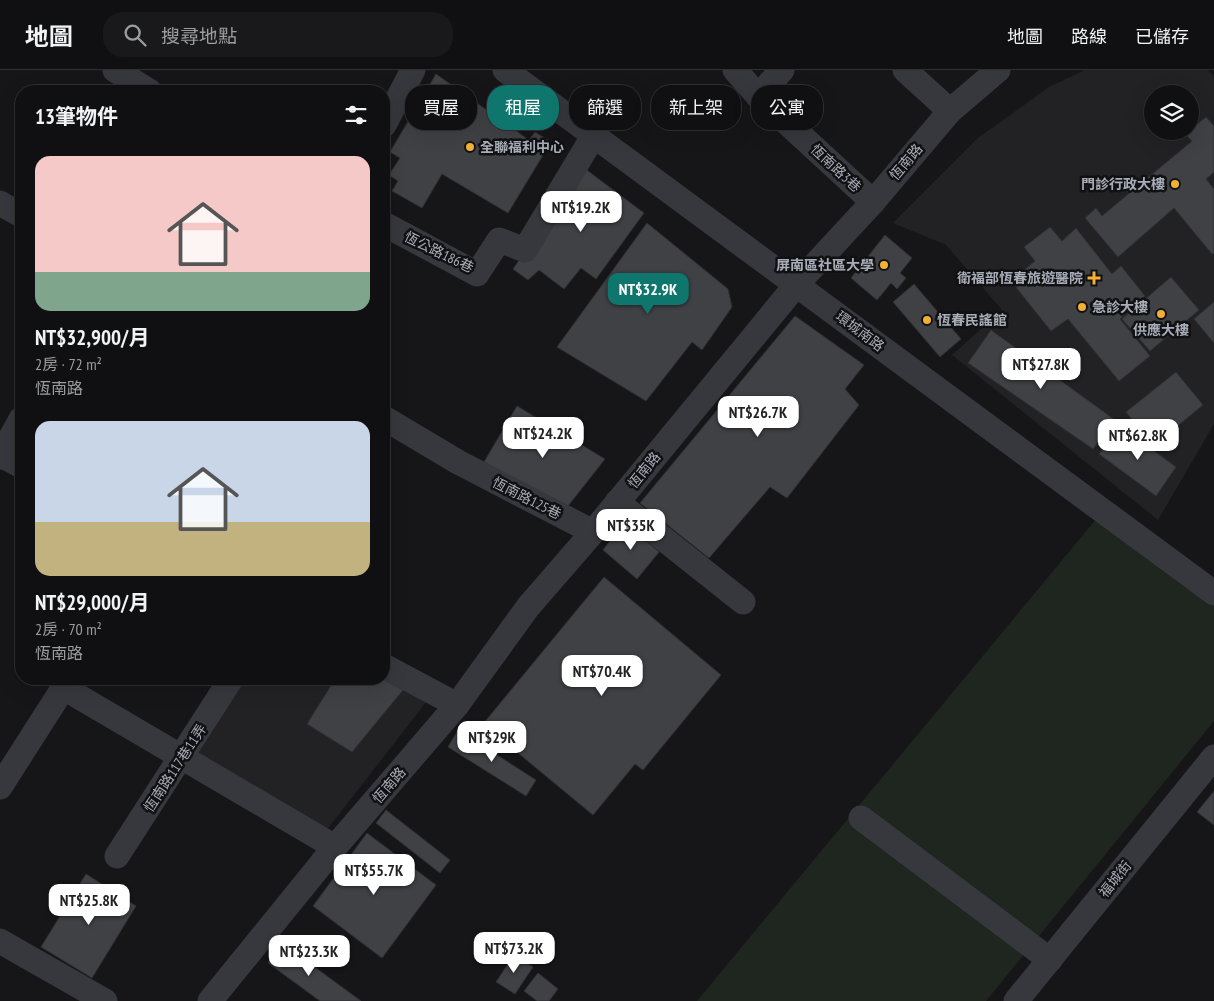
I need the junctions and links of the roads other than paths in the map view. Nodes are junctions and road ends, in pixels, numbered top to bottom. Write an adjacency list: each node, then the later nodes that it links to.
1 (115, 70): 8 (street)
2 (413, 70): 12 (street)
3 (505, 70): 14 (street, 環城南路)
4 (735, 70): 10 (street, 恆南路3巷)
5 (782, 70): 9 (street)
6 (905, 70): 11 (street)
7 (998, 70): 11 (street, 恆南路)
8 (139, 85)
9 (768, 85)
10 (751, 88)
11 (950, 111): 15 (street, 恆南路)
12 (390, 114)
13 (795, 130): 15 (street, 恆南路3巷)
14 (594, 136): 18 (street, 恆公路186巷); 19 (street, 環城南路)
15 (873, 202): 19 (street, 恆南路)
16 (0, 203): 17 (street)
17 (15, 212)
18 (390, 227)
19 (797, 284): 23 (street, 恆南路); 25 (street, 環城南路)
20 (390, 422): 24 (street, 恆南路125巷)
21 (15, 435): 22 (street)
22 (6, 458)
23 (617, 502): 24 (street, 恆南路); 26 (street)
24 (593, 532): 31 (street, 恆南路)
25 (1214, 593)
26 (743, 602)
27 (390, 669): 31 (street)
28 (66, 685): 34 (street)
29 (70, 685): 32 (street)
30 (228, 685): 32 (street, 恆南路117巷11弄)
31 (457, 705): 36 (street, 恆南路)
32 (182, 757): 36 (street); 37 (street, 恆南路117巷11弄)
33 (1214, 757): 39 (street, 福城街)
34 (0, 787)
35 (861, 818): 39 (street)
36 (335, 847): 41 (street, 恆南路)
37 (117, 856)
38 (2, 946): 40 (street)
39 (1050, 960): 42 (street, 福城街)
40 (105, 1001)
41 (210, 1001)
42 (1016, 1001)

